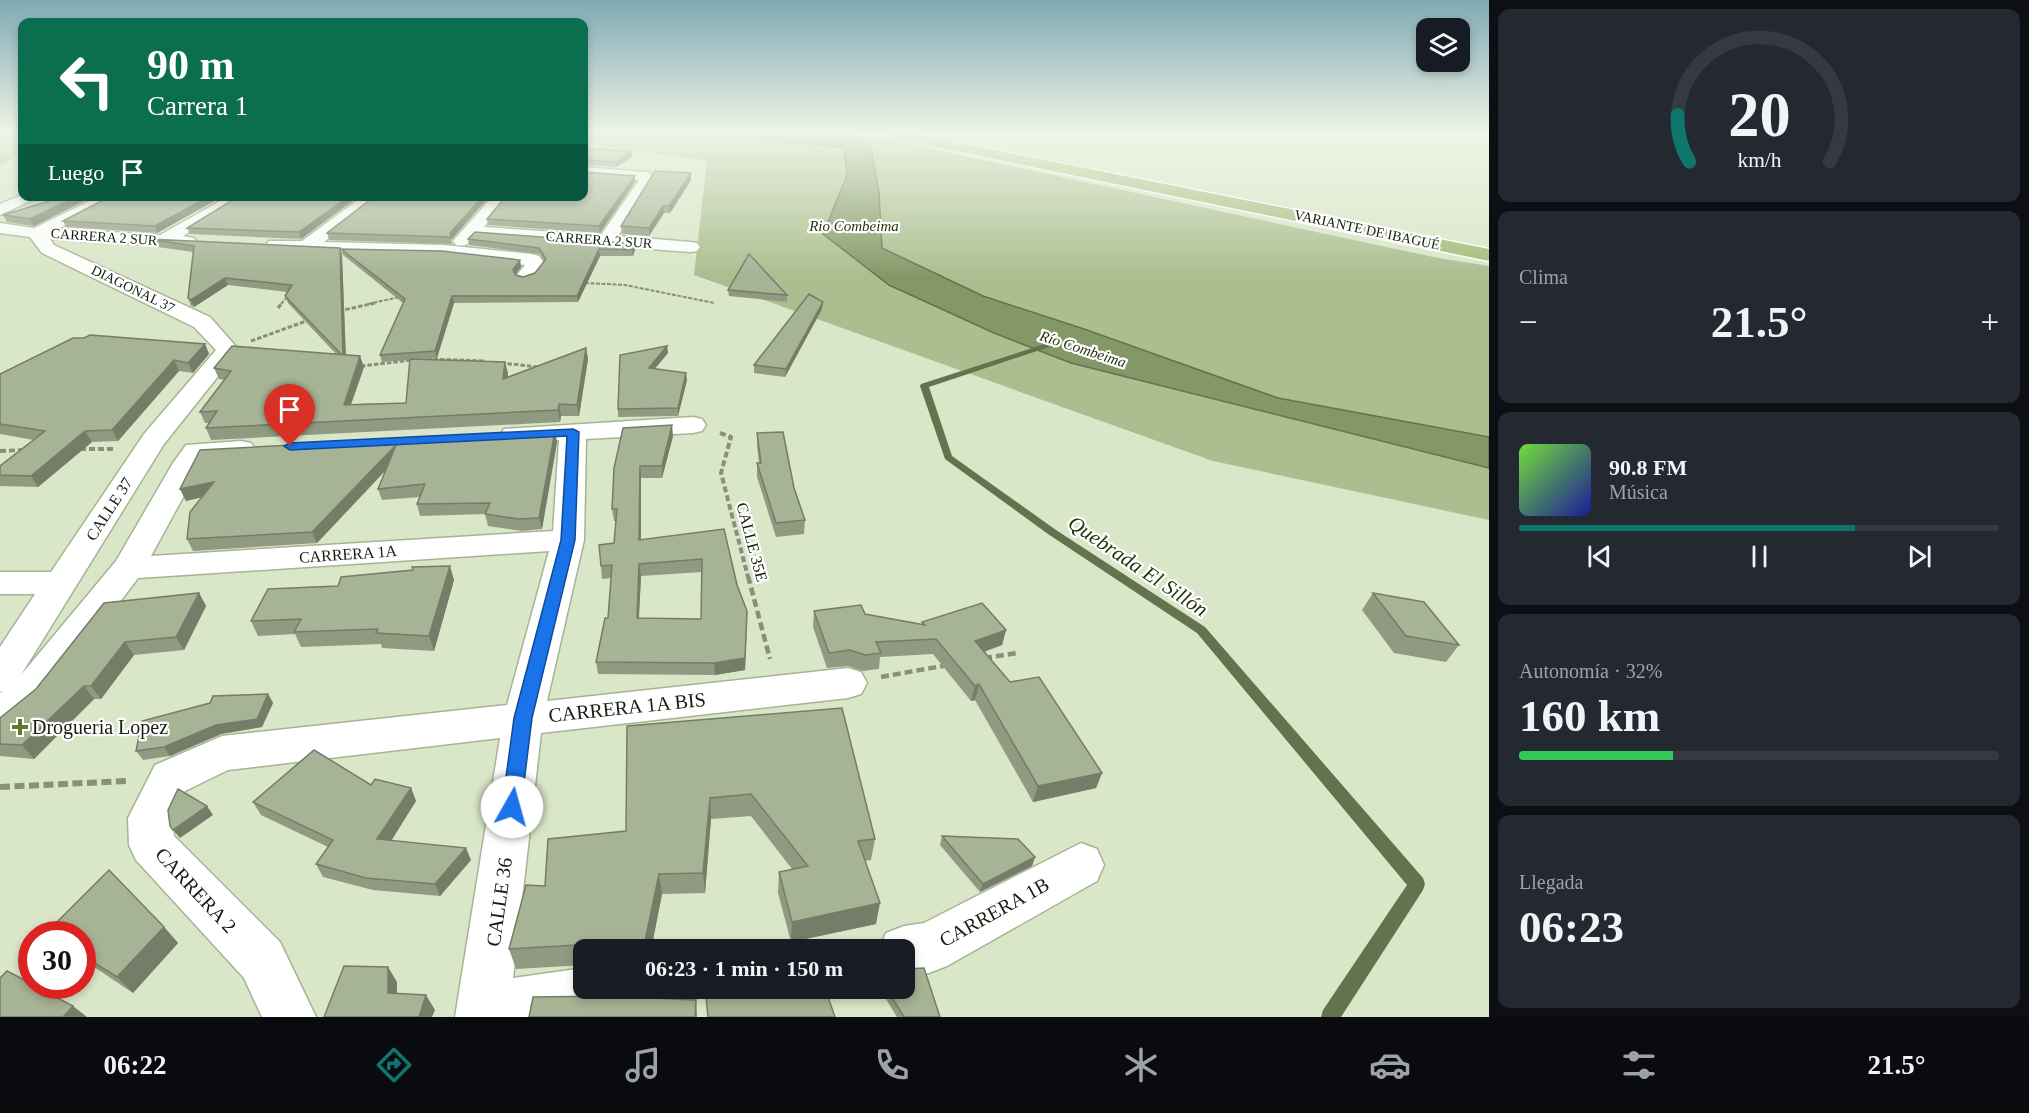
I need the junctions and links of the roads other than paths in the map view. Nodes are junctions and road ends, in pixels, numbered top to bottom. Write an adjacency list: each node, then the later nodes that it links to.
1 (646, 181): 13 (street)
2 (1129, 181): 21 (highway, VARIANTE DE IBAGUÉ)
3 (1173, 181): 17 (highway, VARIANTE DE IBAGUÉ)
4 (22, 201): 9 (street)
5 (103, 201): 12 (street)
6 (233, 201): 14 (street)
7 (367, 201): 18 (street)
8 (498, 201): 11 (street)
9 (0, 210)
10 (0, 228): 12 (street, CARRERA 2 SUR)
11 (471, 231): 13 (street, CARRERA 2 SUR); 20 (street)
12 (36, 233): 14 (street, CARRERA 2 SUR); 23 (street, DIAGONAL 37)
13 (607, 240): 19 (street, CARRERA 2 SUR)
14 (162, 241): 15 (street, CARRERA 2 SUR)
15 (210, 243)
16 (257, 244): 18 (street, CARRERA 2 SUR)
17 (1489, 244)
18 (305, 247): 20 (street, CARRERA 2 SUR)
19 (691, 247)
20 (444, 250): 22 (street, CARRERA 2 SUR)
21 (1489, 255)
22 (529, 268)
23 (228, 350): 31 (street, CALLE 37)
24 (693, 425): 25 (street)
25 (573, 432): 26 (street); 28 (street, CALLE 36)
26 (490, 436)
27 (267, 448): 29 (street)
28 (568, 540): 29 (street, CARRERA 1A); 35 (street, CALLE 36)
29 (128, 568): 34 (street)
30 (0, 583): 31 (street)
31 (61, 583): 32 (street, CALLE 37)
32 (0, 676)
33 (848, 683): 35 (street, CARRERA 1A BIS)
34 (0, 715)
35 (523, 718): 36 (street, CARRERA 1A BIS); 40 (street, CALLE 36)
36 (170, 778): 41 (street, CARRERA 2)
37 (1081, 865): 38 (street, CARRERA 1B)
38 (915, 950)
39 (573, 997): 40 (street)
40 (484, 1012)
41 (290, 1017)

